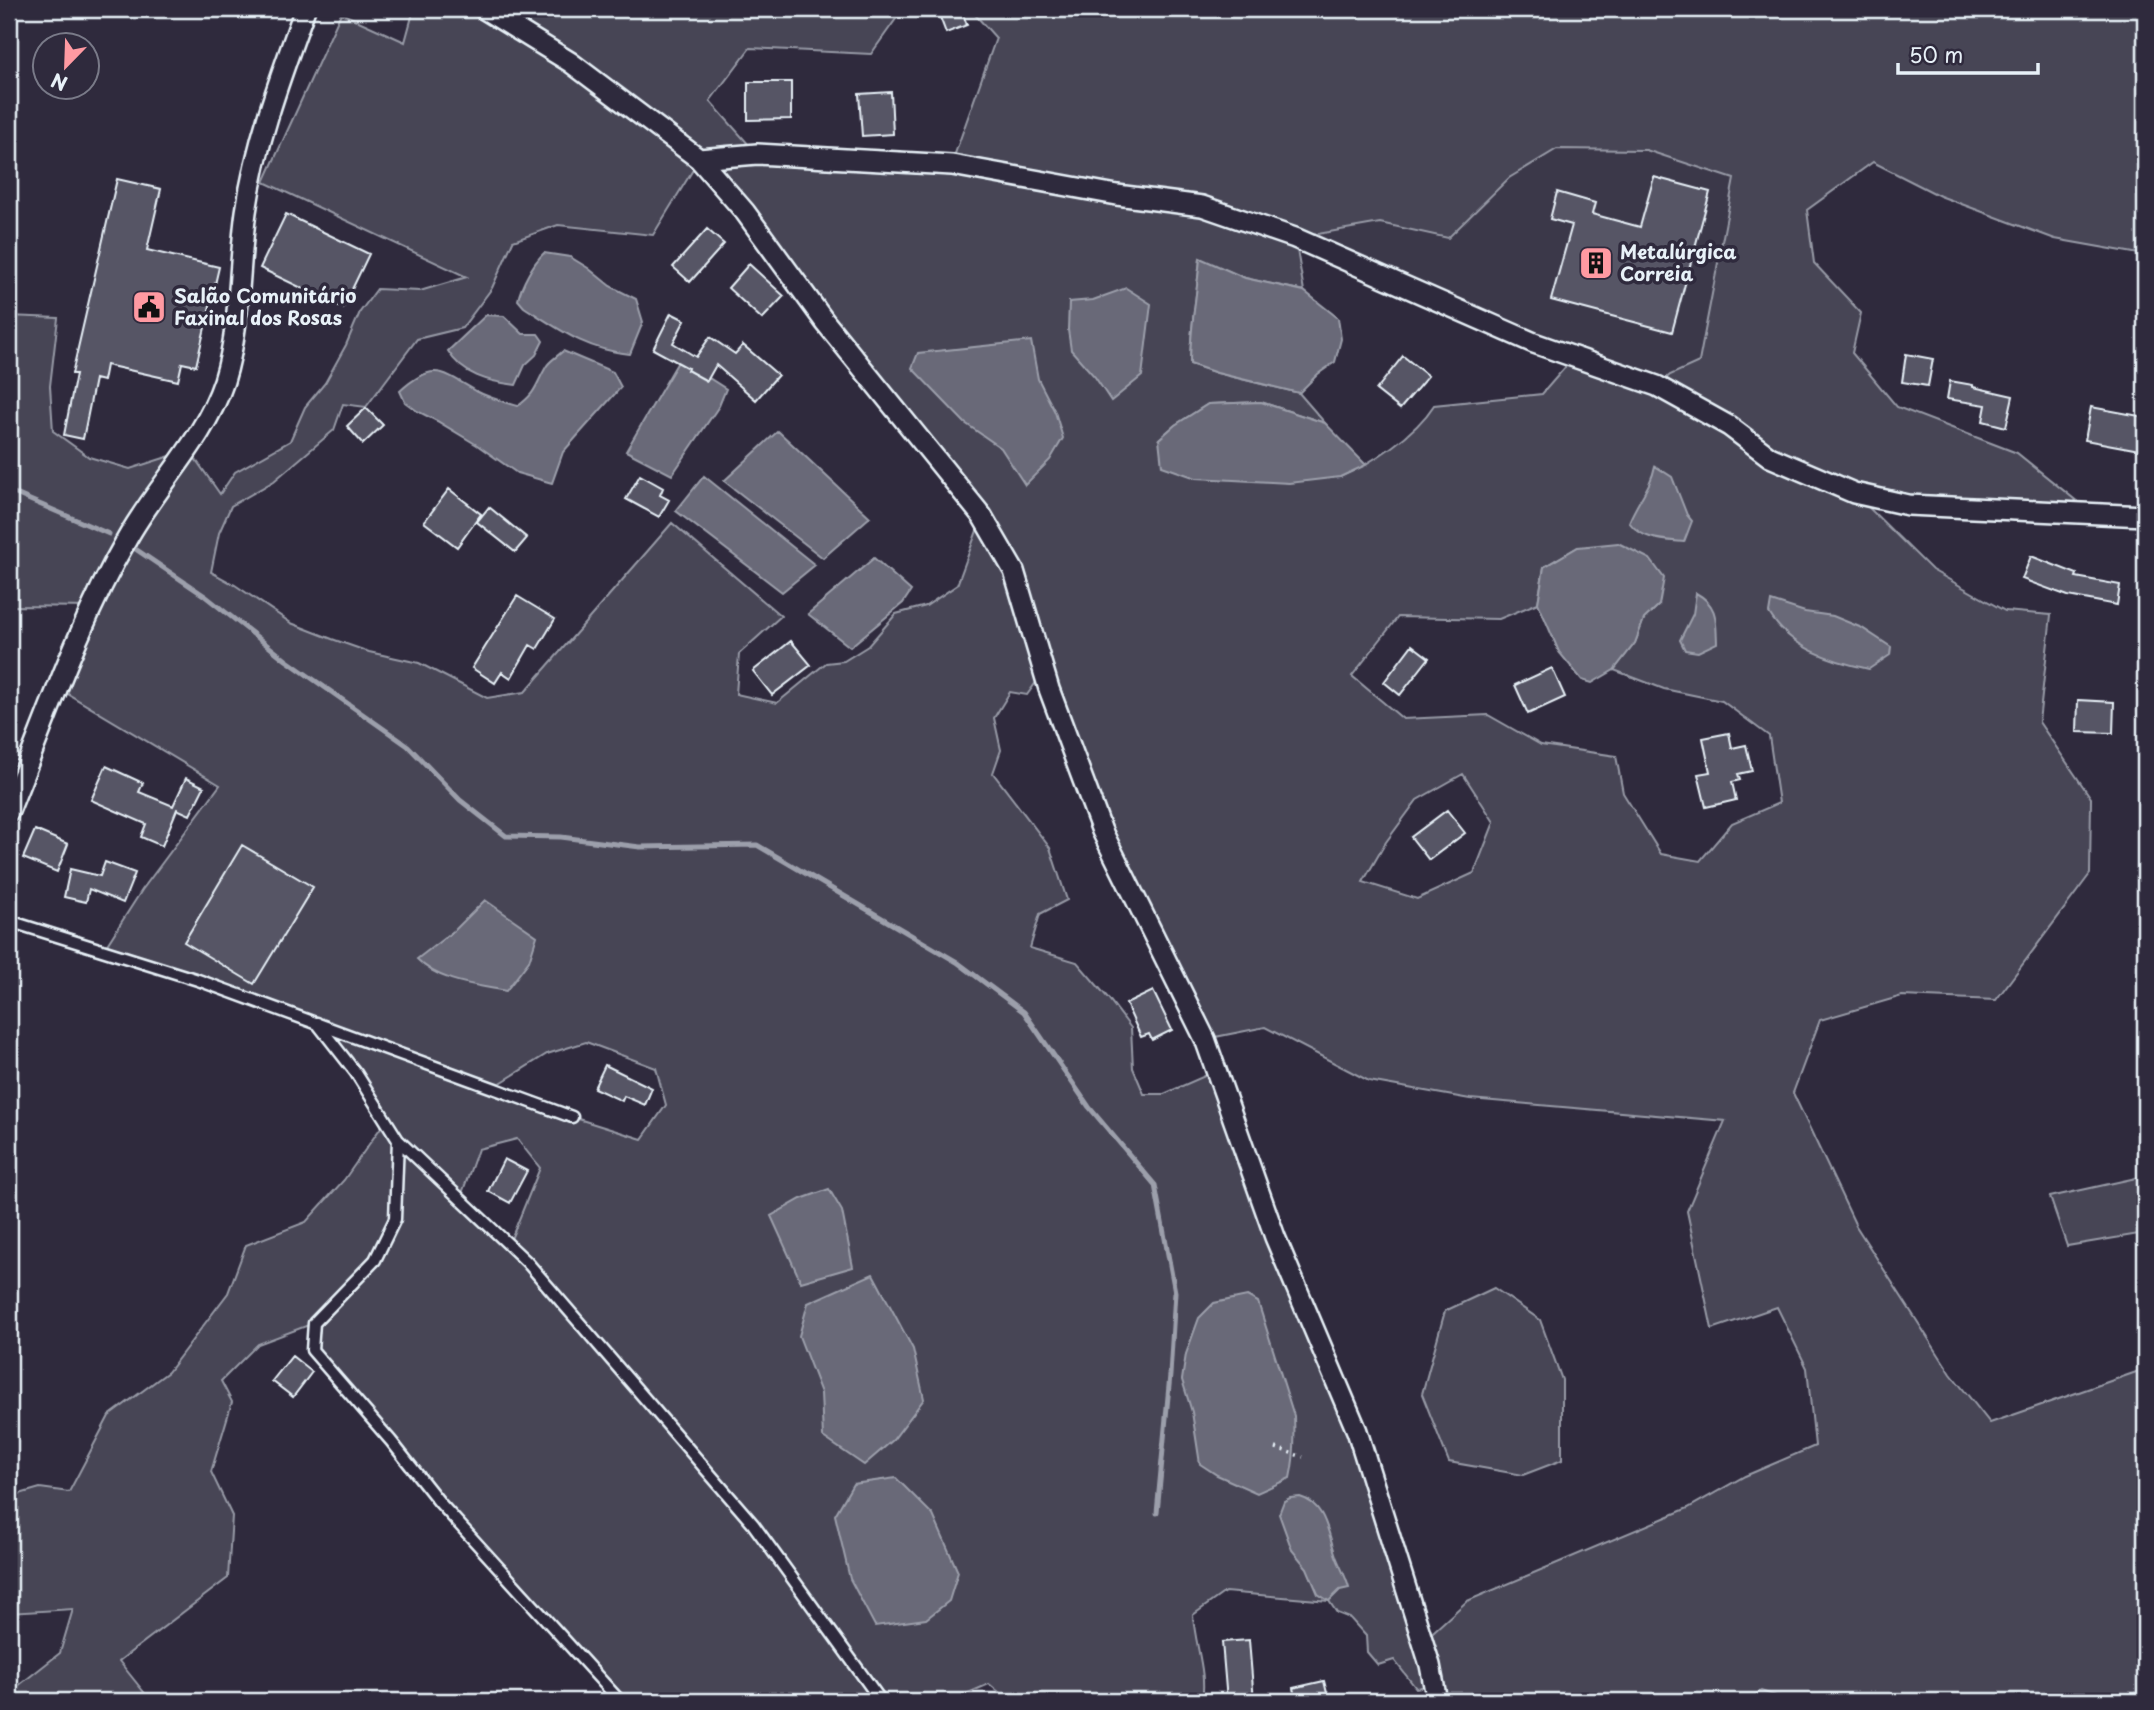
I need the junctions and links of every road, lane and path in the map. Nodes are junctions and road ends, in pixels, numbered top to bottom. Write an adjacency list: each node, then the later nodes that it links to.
1 (305, 9): 5 (street)
2 (484, 9): 3 (street)
3 (699, 159): 4 (street); 14 (street)
4 (2145, 516)
5 (9, 811)
6 (9, 921): 7 (lane)
7 (317, 1023): 8 (lane); 9 (lane)
8 (572, 1117)
9 (398, 1140): 12 (lane); 13 (lane)
10 (1276, 1448): 11 (path)
11 (1303, 1457)
12 (620, 1701)
13 (881, 1701)
14 (1437, 1701)

